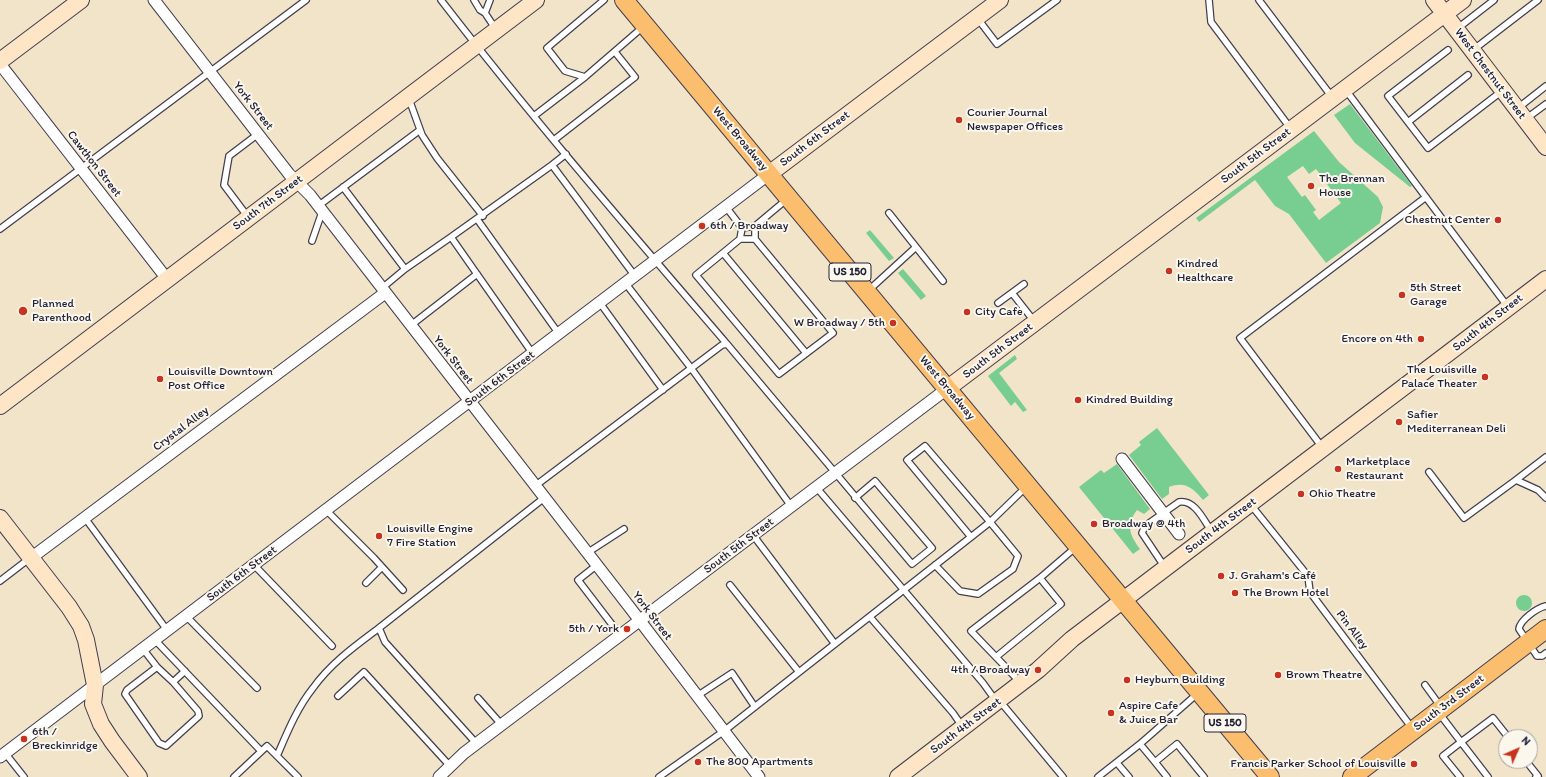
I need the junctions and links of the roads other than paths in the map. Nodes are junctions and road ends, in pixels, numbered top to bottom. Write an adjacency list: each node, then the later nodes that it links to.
1 (81, 0): 28 (street)
2 (154, 0): 29 (street, York Street)
3 (306, 0): 29 (lane)
4 (441, 0): 24 (lane)
5 (474, 0): 18 (lane)
6 (490, 0): 18 (lane)
7 (536, 0): 23 (street, South 7th Street)
8 (604, 0): 31 (lane)
9 (624, 0): 21 (main road, West Broadway / US 150)
10 (1000, 0): 20 (street, South 6th Street)
11 (1057, 0): 20 (lane)
12 (1209, 0): 40 (lane)
13 (1259, 0): 34 (lane)
14 (1434, 0): 19 (street, West Chestnut Street)
15 (1463, 0): 19 (street, South 5th Street)
16 (1494, 0): 22 (lane)
17 (1538, 0): 26 (lane)
18 (486, 13): 23 (lane)
19 (1445, 14): 22 (street, West Chestnut Street); 34 (street, South 5th Street)
20 (977, 17): 48 (street, South 6th Street)
21 (645, 26): 27 (lane); 48 (main road, West Broadway / US 150)
22 (1456, 29): 26 (street, West Chestnut Street)
23 (496, 30): 24 (street, South 7th Street)
24 (476, 45): 35 (street, South 7th Street); 38 (lane)
25 (1448, 50): 39 (lane)
26 (1472, 50): 33 (street, West Chestnut Street)
27 (615, 52): 31 (lane); 43 (lane)
28 (0, 63): 47 (street, Cawthon Street)
29 (210, 72): 42 (street, York Street); 47 (lane)
30 (1468, 75): 39 (lane)
31 (585, 77): 38 (lane)
32 (1546, 86): 37 (lane)
33 (1503, 90): 37 (street, West Chestnut Street); 39 (lane)
34 (1339, 93): 40 (street, South 5th Street); 51 (lane)
35 (408, 97): 41 (lane); 49 (street, South 7th Street)
36 (1546, 104): 37 (lane)
37 (1521, 114): 44 (street, West Chestnut Street)
38 (534, 116): 43 (lane)
39 (1408, 122)
40 (1291, 129): 83 (street, South 5th Street)
41 (420, 130): 50 (lane); 56 (lane)
42 (258, 134): 49 (street, York Street); 57 (lane)
43 (554, 140): 45 (lane)
44 (1546, 147)
45 (566, 154): 46 (lane); 68 (lane)
46 (552, 165): 56 (lane); 71 (lane)
47 (81, 168): 61 (lane); 73 (street, Cawthon Street)
48 (770, 174): 52 (main road, West Broadway / US 150); 53 (street, South 6th Street)
49 (297, 181): 54 (street, York Street); 57 (street, South 7th Street)
50 (343, 187): 54 (lane); 69 (lane)
51 (1426, 197): 82 (lane); 94 (lane)
52 (789, 198): 59 (lane); 78 (main road, West Broadway / US 150)
53 (726, 207): 60 (lane); 68 (street, South 6th Street)
54 (320, 209): 65 (lane); 77 (street, York Street)
55 (889, 212): 66 (lane)
56 (483, 216): 58 (lane)
57 (248, 218): 73 (street, South 7th Street)
58 (477, 219): 62 (lane); 85 (lane)
59 (755, 226): 60 (lane); 64 (lane)
60 (742, 228): 63 (lane)
61 (0, 229)
62 (451, 237): 69 (lane); 70 (lane)
63 (740, 238): 64 (lane); 67 (lane)
64 (755, 239): 87 (lane)
65 (312, 241)
66 (916, 248): 74 (lane); 78 (lane)
67 (723, 253): 87 (lane); 87 (lane)
68 (656, 261): 71 (street, South 6th Street); 86 (lane)
69 (405, 269): 77 (lane)
70 (477, 274): 84 (lane); 88 (lane)
71 (635, 277): 75 (street, South 6th Street)
72 (1546, 279): 82 (street, South 4th Street)
73 (167, 280): 93 (street, South 7th Street)
74 (942, 281)
75 (626, 284): 80 (street, South 6th Street); 89 (lane)
76 (1024, 284): 79 (lane)
77 (383, 291): 84 (street, York Street); 110 (street, Crystal Alley)
78 (867, 292): 90 (main road, West Broadway / US 150)
79 (1012, 293): 81 (lane); 83 (lane)
80 (600, 303): 85 (street, South 6th Street); 91 (lane)
81 (998, 303)
82 (1508, 307): 94 (street, South 4th Street)
83 (1036, 322): 90 (street, South 5th Street)
84 (410, 326): 92 (street, York Street)
85 (560, 334): 88 (street, South 6th Street)
86 (727, 344): 89 (lane); 98 (lane)
87 (806, 353)
88 (533, 354): 92 (street, South 6th Street)
89 (691, 368): 91 (lane); 107 (lane)
90 (948, 388): 98 (street, South 5th Street); 100 (main road, West Broadway / US 150)
91 (663, 390): 101 (lane)
92 (470, 402): 101 (street, York Street); 108 (street, South 6th Street)
93 (0, 406)
94 (1324, 448): 106 (street, South 4th Street)
95 (1546, 457): 99 (lane)
96 (1122, 459): 109 (street)
97 (1429, 472): 99 (lane)
98 (834, 474): 102 (street, South 5th Street); 104 (lane)
99 (1516, 480): 105 (lane)
100 (1028, 485): 112 (lane); 118 (main road, West Broadway / US 150)
101 (535, 486): 103 (street, York Street)
102 (816, 487): 107 (street, South 5th Street); 131 (lane)
103 (544, 498): 119 (street, York Street); 137 (lane)
104 (855, 498): 104 (lane)
105 (1546, 498)
106 (1250, 504): 114 (street, South 4th Street); 166 (lane, Pin Alley)
107 (791, 506): 116 (street, South 5th Street)
108 (326, 510): 121 (street, South 6th Street); 124 (lane)
109 (1163, 513): 114 (lane); 115 (street); 125 (lane)
110 (84, 517): 120 (street, Crystal Alley); 139 (lane)
111 (0, 518): 120 (street)
112 (990, 522): 117 (lane); 117 (lane); 123 (lane)
113 (624, 529): 119 (lane)
114 (1212, 533): 125 (street, South 4th Street)
115 (1178, 534)
116 (753, 535): 136 (street, South 5th Street); 143 (lane)
117 (971, 537): 123 (lane)
118 (1078, 545): 126 (lane); 132 (main road, West Broadway / US 150)
119 (588, 553): 122 (street, York Street)
120 (31, 558): 127 (lane); 153 (street)
121 (254, 565): 134 (street, South 6th Street); 144 (lane)
122 (597, 565): 136 (street, York Street); 140 (lane)
123 (935, 566): 131 (lane)
124 (381, 568): 128 (lane); 130 (lane)
125 (1165, 568): 132 (street, South 4th Street)
126 (1040, 578): 147 (lane); 147 (lane)
127 (0, 581)
128 (366, 583)
129 (730, 585): 150 (lane)
130 (403, 590)
131 (904, 590): 135 (lane); 160 (lane)
132 (1123, 600): 152 (street, South 4th Street); 156 (main road, West Broadway / US 150)
133 (1546, 606): 142 (lane)
134 (186, 616): 139 (street, South 6th Street); 155 (lane)
135 (870, 617): 143 (lane); 164 (lane)
136 (639, 620): 140 (street, South 5th Street); 158 (street, York Street)
137 (379, 628): 169 (lane); 173 (lane)
138 (1546, 629): 142 (main road, South 3rd Street)
139 (167, 630): 141 (street, South 6th Street)
140 (620, 635): 163 (street, South 5th Street)
141 (155, 640): 145 (street, South 6th Street); 149 (lane)
142 (1528, 643): 146 (lane); 162 (main road, South 3rd Street)
143 (835, 644): 150 (lane)
144 (332, 646)
145 (143, 649): 148 (lane); 153 (street, South 6th Street)
146 (1546, 653)
147 (996, 657): 152 (lane)
148 (157, 667): 151 (lane); 151 (lane)
149 (185, 671): 151 (lane); 171 (lane)
150 (799, 672): 161 (lane)
151 (173, 682)
152 (1021, 684): 160 (street, South 4th Street)
153 (95, 685): 172 (street, South 6th Street); 179 (street)
154 (1425, 685): 162 (lane)
155 (257, 688)
156 (1199, 692): 170 (lane); 191 (main road, West Broadway / US 150)
157 (338, 696): 176 (lane)
158 (697, 696): 161 (lane); 167 (street, York Street)
159 (478, 698): 163 (lane)
160 (998, 701): 164 (street, South 4th Street); 186 (lane)
161 (755, 707): 167 (lane)
162 (1440, 710): 166 (main road, South 3rd Street); 168 (lane)
163 (501, 724): 169 (street, South 5th Street)
164 (963, 728): 185 (street, South 4th Street)
165 (1502, 729): 168 (lane)
166 (1413, 730): 192 (main road, South 3rd Street)
167 (724, 731): 183 (lane); 184 (street, York Street)
168 (1461, 742): 193 (lane); 194 (lane)
169 (476, 743): 176 (street, South 5th Street)
170 (1140, 744): 174 (lane); 175 (lane)
171 (261, 751): 173 (lane); 180 (lane)
172 (3, 755): 178 (lane)
173 (277, 756): 181 (lane)
174 (1155, 762): 189 (lane); 190 (lane)
175 (1117, 763): 187 (lane); 188 (lane)
176 (450, 766): 182 (street, South 5th Street)
177 (1532, 769): 195 (lane)
178 (24, 777)
179 (139, 777)
180 (234, 777)
181 (298, 777)
182 (438, 777)
183 (660, 777)
184 (759, 777)
185 (898, 777)
186 (1063, 777)
187 (1098, 777)
188 (1129, 777)
189 (1167, 777)
190 (1204, 777)
191 (1270, 777)
192 (1352, 777)
193 (1460, 777)
194 (1488, 777)
195 (1536, 777)

